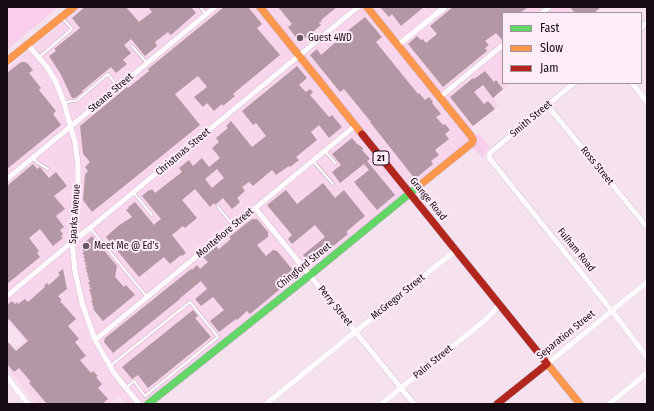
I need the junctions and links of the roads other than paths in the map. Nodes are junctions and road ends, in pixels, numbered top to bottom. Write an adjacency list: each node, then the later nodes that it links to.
1 (74, 7): 9 (street)
2 (200, 7): 8 (lane)
3 (215, 7): 8 (street, Steane Street)
4 (260, 7): 14 (street, Grange Road / 21)
5 (358, 7): 14 (street, Christmas Street)
6 (367, 7): 11 (street)
7 (445, 7): 11 (street)
8 (207, 14): 17 (street, Steane Street)
9 (62, 17): 10 (street); 15 (lane)
10 (28, 45): 15 (street, Sparks Avenue); 16 (street)
11 (398, 45): 21 (street)
12 (132, 46): 17 (lane)
13 (502, 46): 21 (street)
14 (299, 56): 26 (street, Grange Road / 21); 35 (street, Christmas Street)
15 (39, 57): 23 (street, Sparks Avenue)
16 (7, 62)
17 (147, 64): 20 (street, Steane Street)
18 (573, 84): 24 (street, Smith Street)
19 (633, 84): 22 (street)
20 (118, 87): 23 (lane); 25 (street, Steane Street)
21 (440, 97): 36 (street, Chingford Street)
22 (647, 102)
23 (64, 103): 25 (street, Sparks Avenue)
24 (547, 105): 28 (street, Smith Street); 41 (street, Ross Street)
25 (71, 126): 29 (street, Steane Street); 43 (street, Sparks Avenue)
26 (355, 126): 27 (street, Montefiore Street); 36 (street, Grange Road / 21)
27 (325, 151): 30 (street, Montefiore Street); 31 (lane)
28 (489, 155): 50 (street, Fulham Road)
29 (33, 158): 32 (lane); 33 (street, Steane Street)
30 (313, 160): 34 (lane); 38 (street, Montefiore Street)
31 (335, 163)
32 (48, 169)
33 (7, 179)
34 (332, 184)
35 (133, 192): 39 (lane); 42 (street, Christmas Street)
36 (410, 194): 44 (street, Grange Road / 21); 45 (street, Chingford Street)
37 (218, 207): 40 (lane)
38 (255, 208): 40 (street, Montefiore Street); 45 (street, Perry Street)
39 (152, 215)
40 (234, 226): 48 (street, Montefiore Street)
41 (647, 227)
42 (90, 228): 43 (street, Christmas Street); 48 (lane)
43 (72, 242): 47 (street, Christmas Street); 52 (street, Sparks Avenue)
44 (456, 250): 49 (street, Grange Road / 21); 51 (street, McGregor Street)
45 (310, 275): 51 (street, Perry Street); 62 (street, Chingford Street)
46 (647, 282): 50 (street, Separation Street)
47 (7, 296)
48 (147, 297): 52 (street, Montefiore Street)
49 (502, 307): 54 (street, Grange Road / 21); 59 (street, Palm Street)
50 (612, 311): 53 (street, Fulham Road); 54 (street, Separation Street)
51 (356, 331): 59 (street, Perry Street); 63 (street, McGregor Street)
52 (95, 340): 55 (street, Sparks Avenue)
53 (647, 357)
54 (547, 364): 66 (street, Separation Street); 67 (street, Grange Road / 21)
55 (110, 366): 58 (street, Sparks Avenue); 58 (lane)
56 (647, 374): 68 (street)
57 (7, 378): 60 (street)
58 (126, 388): 61 (street, Sparks Avenue)
59 (401, 388): 64 (street, Palm Street); 65 (street, Perry Street)
60 (28, 404)
61 (139, 404)
62 (148, 404)
63 (266, 404)
64 (381, 404)
65 (414, 404)
66 (497, 404)
67 (580, 404)
68 (609, 404)

